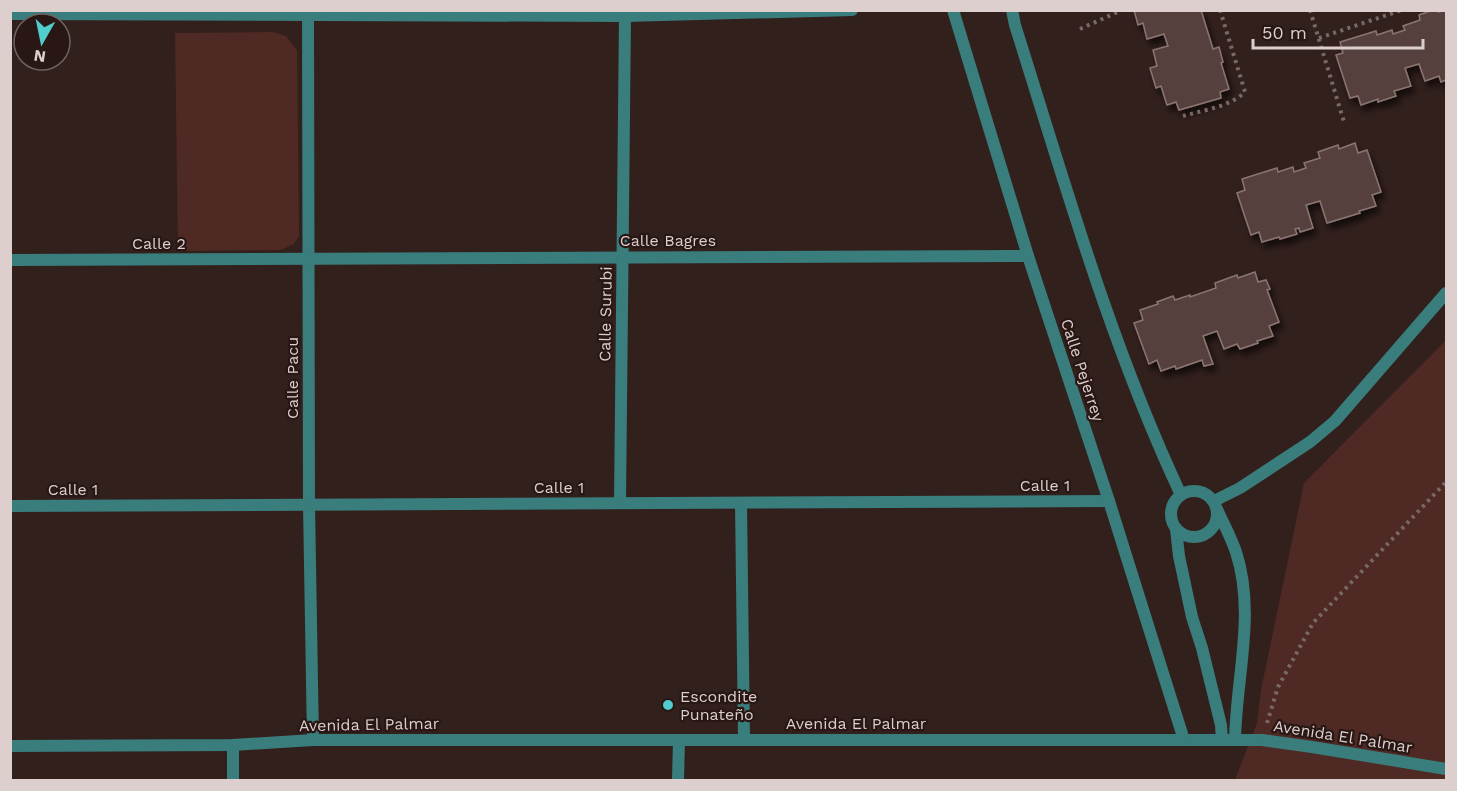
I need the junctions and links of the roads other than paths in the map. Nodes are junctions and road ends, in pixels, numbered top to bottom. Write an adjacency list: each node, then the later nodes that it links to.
1 (852, 10): 8 (street)
2 (953, 10): 9 (street, Calle Pejerrey)
3 (1012, 10): 14 (street)
4 (276, 13): 6 (street); 7 (street)
5 (587, 13): 7 (street); 8 (street)
6 (10, 14)
7 (308, 15): 11 (street, Calle Pacu)
8 (625, 16): 10 (street, Calle Surubi)
9 (1028, 256): 10 (street, Calle Bagres); 15 (street, Calle Pejerrey)
10 (622, 257): 11 (street, Calle Bagres); 16 (street, Calle Surubi)
11 (309, 258): 12 (street, Calle 2); 18 (street, Calle Pacu)
12 (10, 260)
13 (1446, 293): 19 (street)
14 (1181, 495): 19 (street); 21 (street)
15 (1109, 501): 17 (street, Calle 1); 25 (street, Calle Pejerrey)
16 (620, 503): 17 (street, Calle 1); 18 (street, Calle 1)
17 (741, 503): 22 (street)
18 (309, 504): 20 (street, Calle 1); 23 (street, Calle Pacu)
19 (1216, 505): 21 (street); 26 (street)
20 (10, 506)
21 (1176, 529): 26 (street)
22 (744, 739): 24 (street, Avenida El Palmar); 25 (street, Avenida El Palmar)
23 (313, 740): 24 (street, Avenida El Palmar); 27 (street, Avenida El Palmar)
24 (679, 740): 31 (street)
25 (1184, 740): 26 (street, Avenida El Palmar)
26 (1228, 740): 29 (street, Avenida El Palmar)
27 (233, 745): 28 (street, Avenida El Palmar); 30 (street)
28 (10, 746)
29 (1446, 769)
30 (233, 780)
31 (678, 780)

